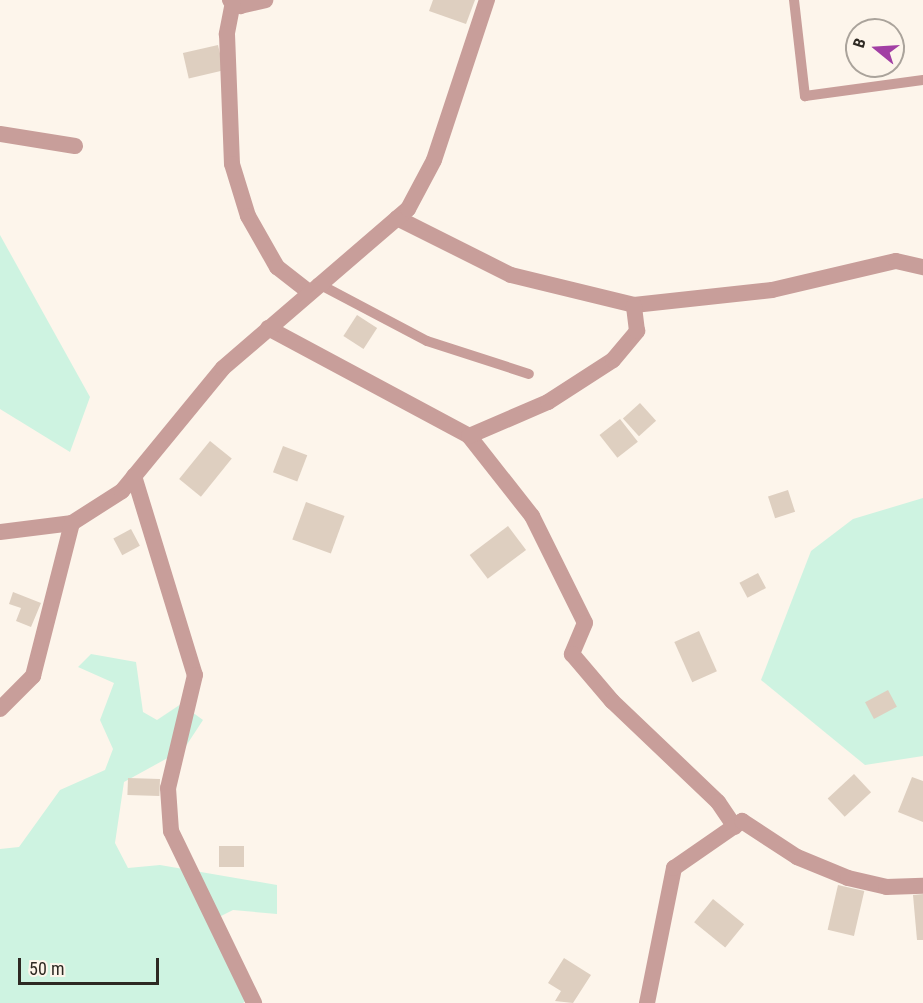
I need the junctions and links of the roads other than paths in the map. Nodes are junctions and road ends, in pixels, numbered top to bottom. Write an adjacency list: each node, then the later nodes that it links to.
1 (265, 0): 4 (street)
2 (488, 0): 8 (street)
3 (794, 0): 5 (lane)
4 (232, 1): 10 (street)
5 (923, 80)
6 (0, 134): 7 (street)
7 (75, 146)
8 (397, 218): 10 (street); 11 (street)
9 (923, 267): 11 (street)
10 (313, 287): 12 (street); 13 (lane)
11 (634, 305): 14 (street)
12 (268, 328): 14 (street); 15 (street)
13 (529, 374)
14 (469, 436): 19 (street)
15 (134, 477): 16 (street); 21 (street)
16 (72, 523): 17 (street); 18 (street)
17 (0, 532)
18 (0, 708)
19 (735, 827): 20 (street); 22 (street)
20 (923, 886)
21 (254, 1003)
22 (647, 1003)

